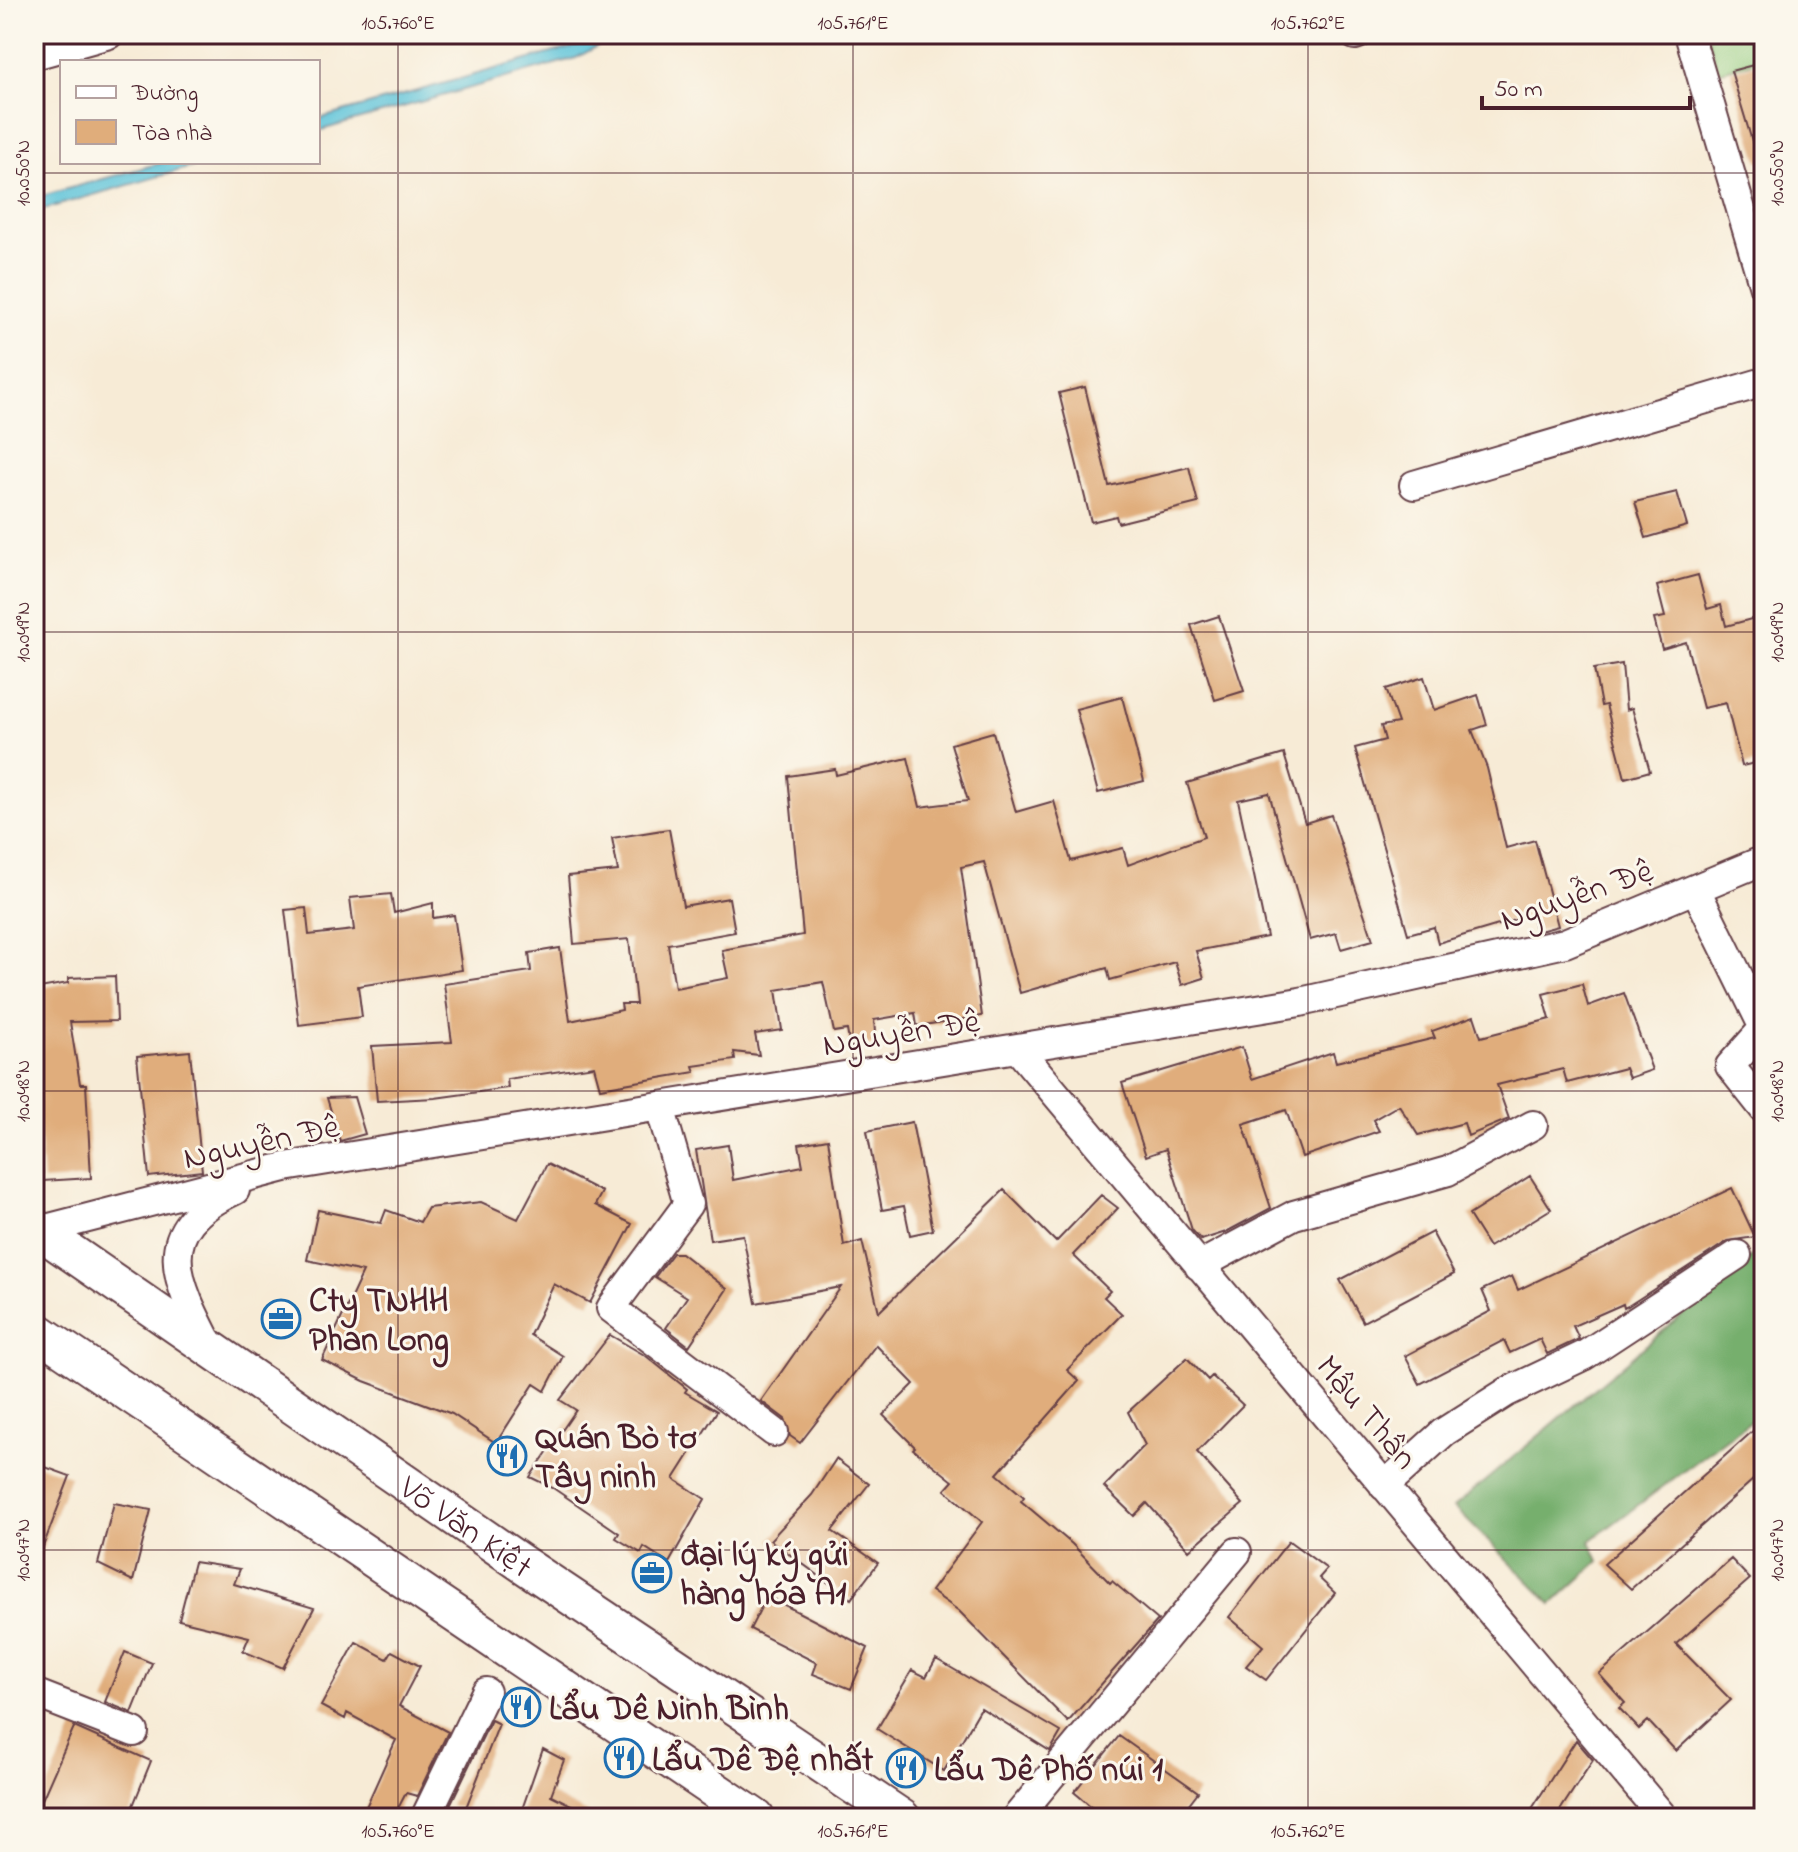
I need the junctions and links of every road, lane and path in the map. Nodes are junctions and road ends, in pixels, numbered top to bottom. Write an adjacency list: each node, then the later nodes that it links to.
1 (109, 34): 3 (street)
2 (1689, 34): 4 (street)
3 (34, 55)
4 (1764, 287)
5 (1764, 382): 6 (street)
6 (1414, 485)
7 (1764, 860): 8 (street, Nguyễn Đệ)
8 (1696, 890): 9 (street); 10 (street, Nguyễn Đệ)
9 (1764, 1028): 12 (street)
10 (1018, 1049): 11 (street, Nguyễn Đệ); 17 (street, Mậu Thân)
11 (660, 1107): 14 (street, Nguyễn Đệ); 20 (street)
12 (1764, 1109)
13 (1533, 1125): 17 (street)
14 (285, 1167): 15 (street, Nguyễn Đệ); 19 (street)
15 (36, 1230): 19 (main road, Võ Văn Kiệt)
16 (1737, 1255): 21 (street)
17 (1199, 1266): 21 (street, Mậu Thân)
18 (34, 1329): 27 (main road)
19 (211, 1350): 28 (main road, Võ Văn Kiệt)
20 (774, 1432)
21 (1384, 1486): 30 (street, Mậu Thân)
22 (1237, 1552): 29 (street)
23 (486, 1692): 26 (street)
24 (34, 1693): 25 (street)
25 (134, 1732)
26 (425, 1818)
27 (756, 1818)
28 (902, 1818)
29 (1016, 1818)
30 (1664, 1818)

